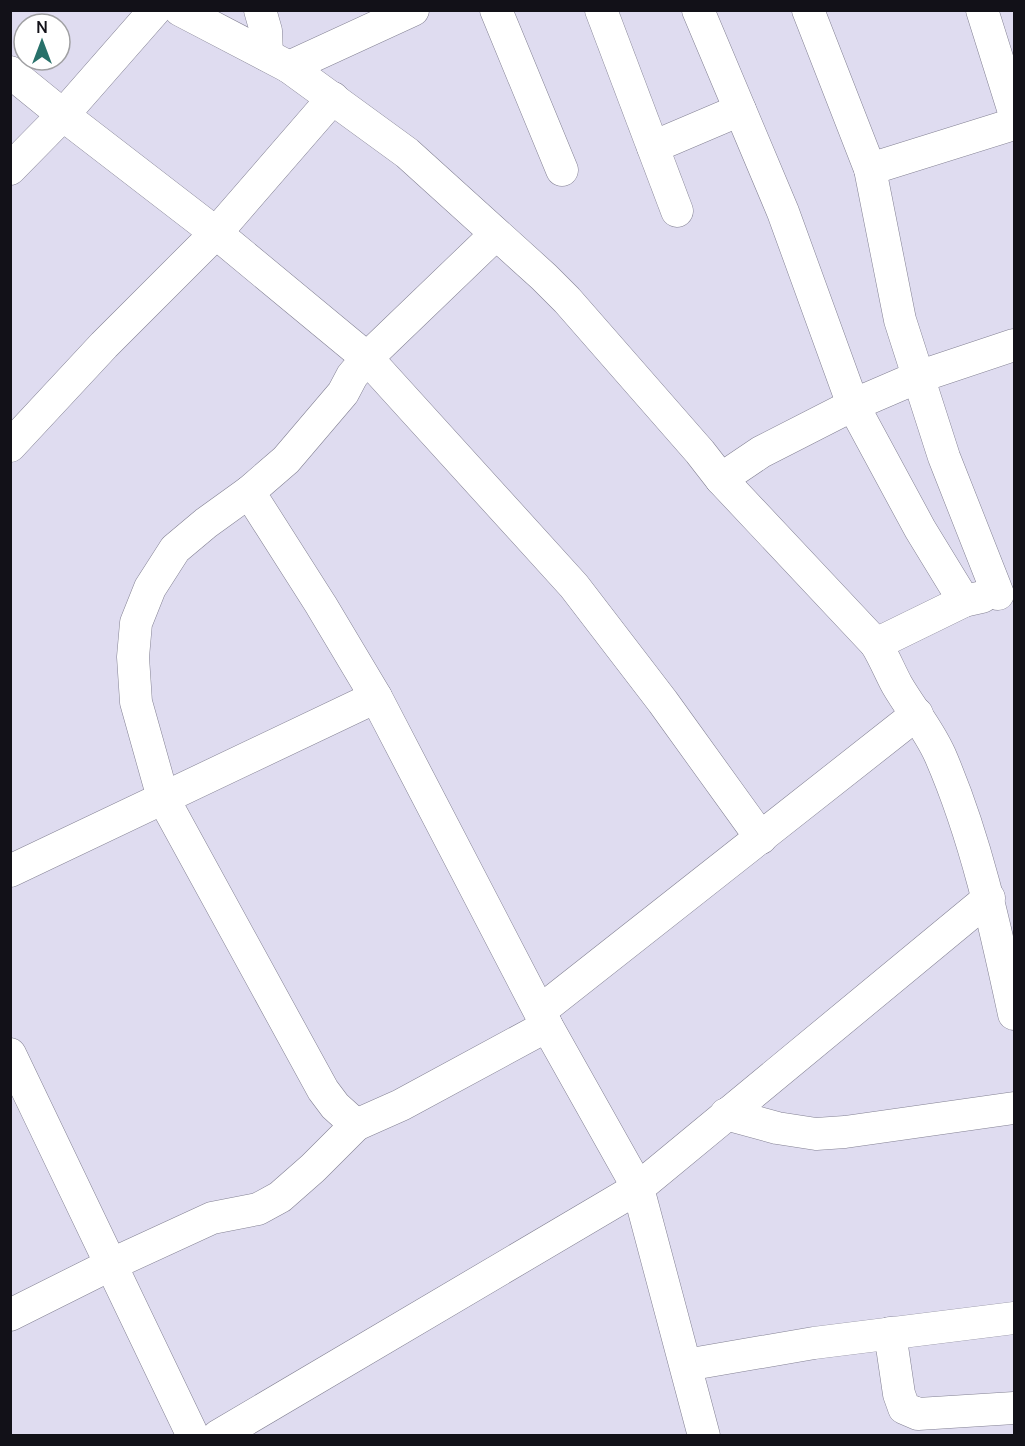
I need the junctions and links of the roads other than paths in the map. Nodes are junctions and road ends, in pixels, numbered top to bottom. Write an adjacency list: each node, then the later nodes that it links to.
1 (155, 10): 15 (street)
2 (180, 10): 10 (street)
3 (260, 10): 10 (street)
4 (496, 10): 20 (street)
5 (601, 10): 17 (street)
6 (698, 10): 13 (street)
7 (808, 10): 19 (street)
8 (982, 10): 14 (street)
9 (404, 12): 10 (street)
10 (278, 61): 12 (street)
11 (10, 72): 15 (street)
12 (333, 98): 22 (street); 23 (street)
13 (740, 110): 17 (street); 27 (street)
14 (1014, 112)
15 (63, 115): 18 (street); 22 (street)
16 (1014, 124): 19 (street)
17 (653, 147): 21 (street)
18 (10, 169)
19 (870, 169): 26 (street)
20 (562, 170)
21 (676, 211)
22 (216, 233): 25 (street); 28 (street)
23 (496, 234): 25 (street); 29 (street)
24 (1014, 345): 26 (street)
25 (367, 358): 30 (street); 37 (street)
26 (918, 377): 27 (street); 31 (street)
27 (853, 405): 29 (street); 32 (street)
28 (10, 446)
29 (721, 479): 33 (street)
30 (249, 492): 34 (street); 36 (street)
31 (1006, 593): 32 (street)
32 (964, 601): 33 (street)
33 (876, 644): 35 (street)
34 (376, 697): 36 (street); 41 (street)
35 (916, 714): 37 (street); 39 (street)
36 (163, 798): 38 (street); 45 (street)
37 (761, 838): 41 (street)
38 (10, 871)
39 (989, 898): 40 (street); 44 (street)
40 (1014, 1014)
41 (543, 1018): 45 (street); 46 (street)
42 (10, 1054): 47 (street)
43 (1014, 1108): 44 (street)
44 (726, 1114): 46 (street)
45 (356, 1125): 47 (street)
46 (638, 1188): 51 (street); 54 (street)
47 (112, 1264): 48 (street); 53 (street)
48 (10, 1315)
49 (1014, 1318): 50 (street)
50 (891, 1333): 51 (street); 52 (street)
51 (686, 1365): 55 (street)
52 (1014, 1408)
53 (193, 1436)
54 (218, 1436)
55 (704, 1436)

